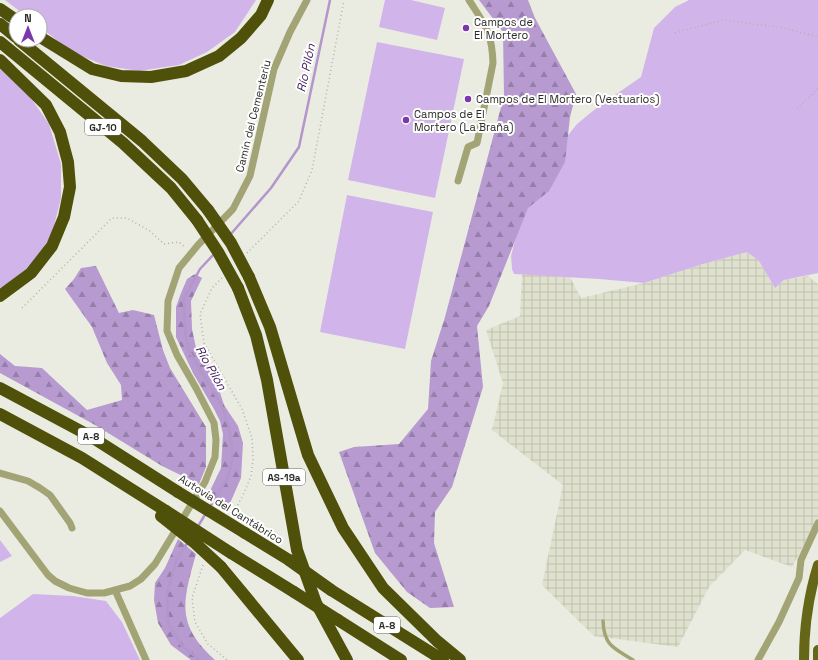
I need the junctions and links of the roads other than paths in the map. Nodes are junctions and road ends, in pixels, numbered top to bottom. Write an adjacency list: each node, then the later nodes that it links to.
1 (268, 0): 7 (highway)
2 (307, 0): 22 (street, Camín del Cementeriu)
3 (468, 0): 10 (street)
4 (0, 24): 5 (highway)
5 (8, 30)
6 (0, 42): 12 (highway, GJ-10, bridge)
7 (48, 42)
8 (29, 48): 11 (highway, GJ-10, bridge)
9 (0, 60): 13 (highway)
10 (458, 181)
11 (250, 277): 30 (highway, AS-19a)
12 (238, 288): 27 (highway, AS-19a)
13 (0, 296)
14 (0, 388): 29 (highway, Autovía del Cantábrico / A-8, bridge)
15 (0, 415): 18 (highway, A-8)
16 (0, 473): 20 (street)
17 (0, 510): 22 (street, Camín del Cementeriu)
18 (164, 514): 26 (highway, bridge); 28 (highway, A-8, bridge)
19 (818, 523): 32 (street)
20 (72, 528)
21 (818, 565): 33 (main road)
22 (115, 590): 25 (street)
23 (603, 621): 31 (lane)
24 (818, 650): 34 (main road)
25 (146, 660)
26 (298, 660)
27 (346, 660)
28 (401, 660)
29 (443, 660)
30 (460, 660)
31 (633, 660)
32 (758, 660)
33 (804, 660)
34 (818, 660)

